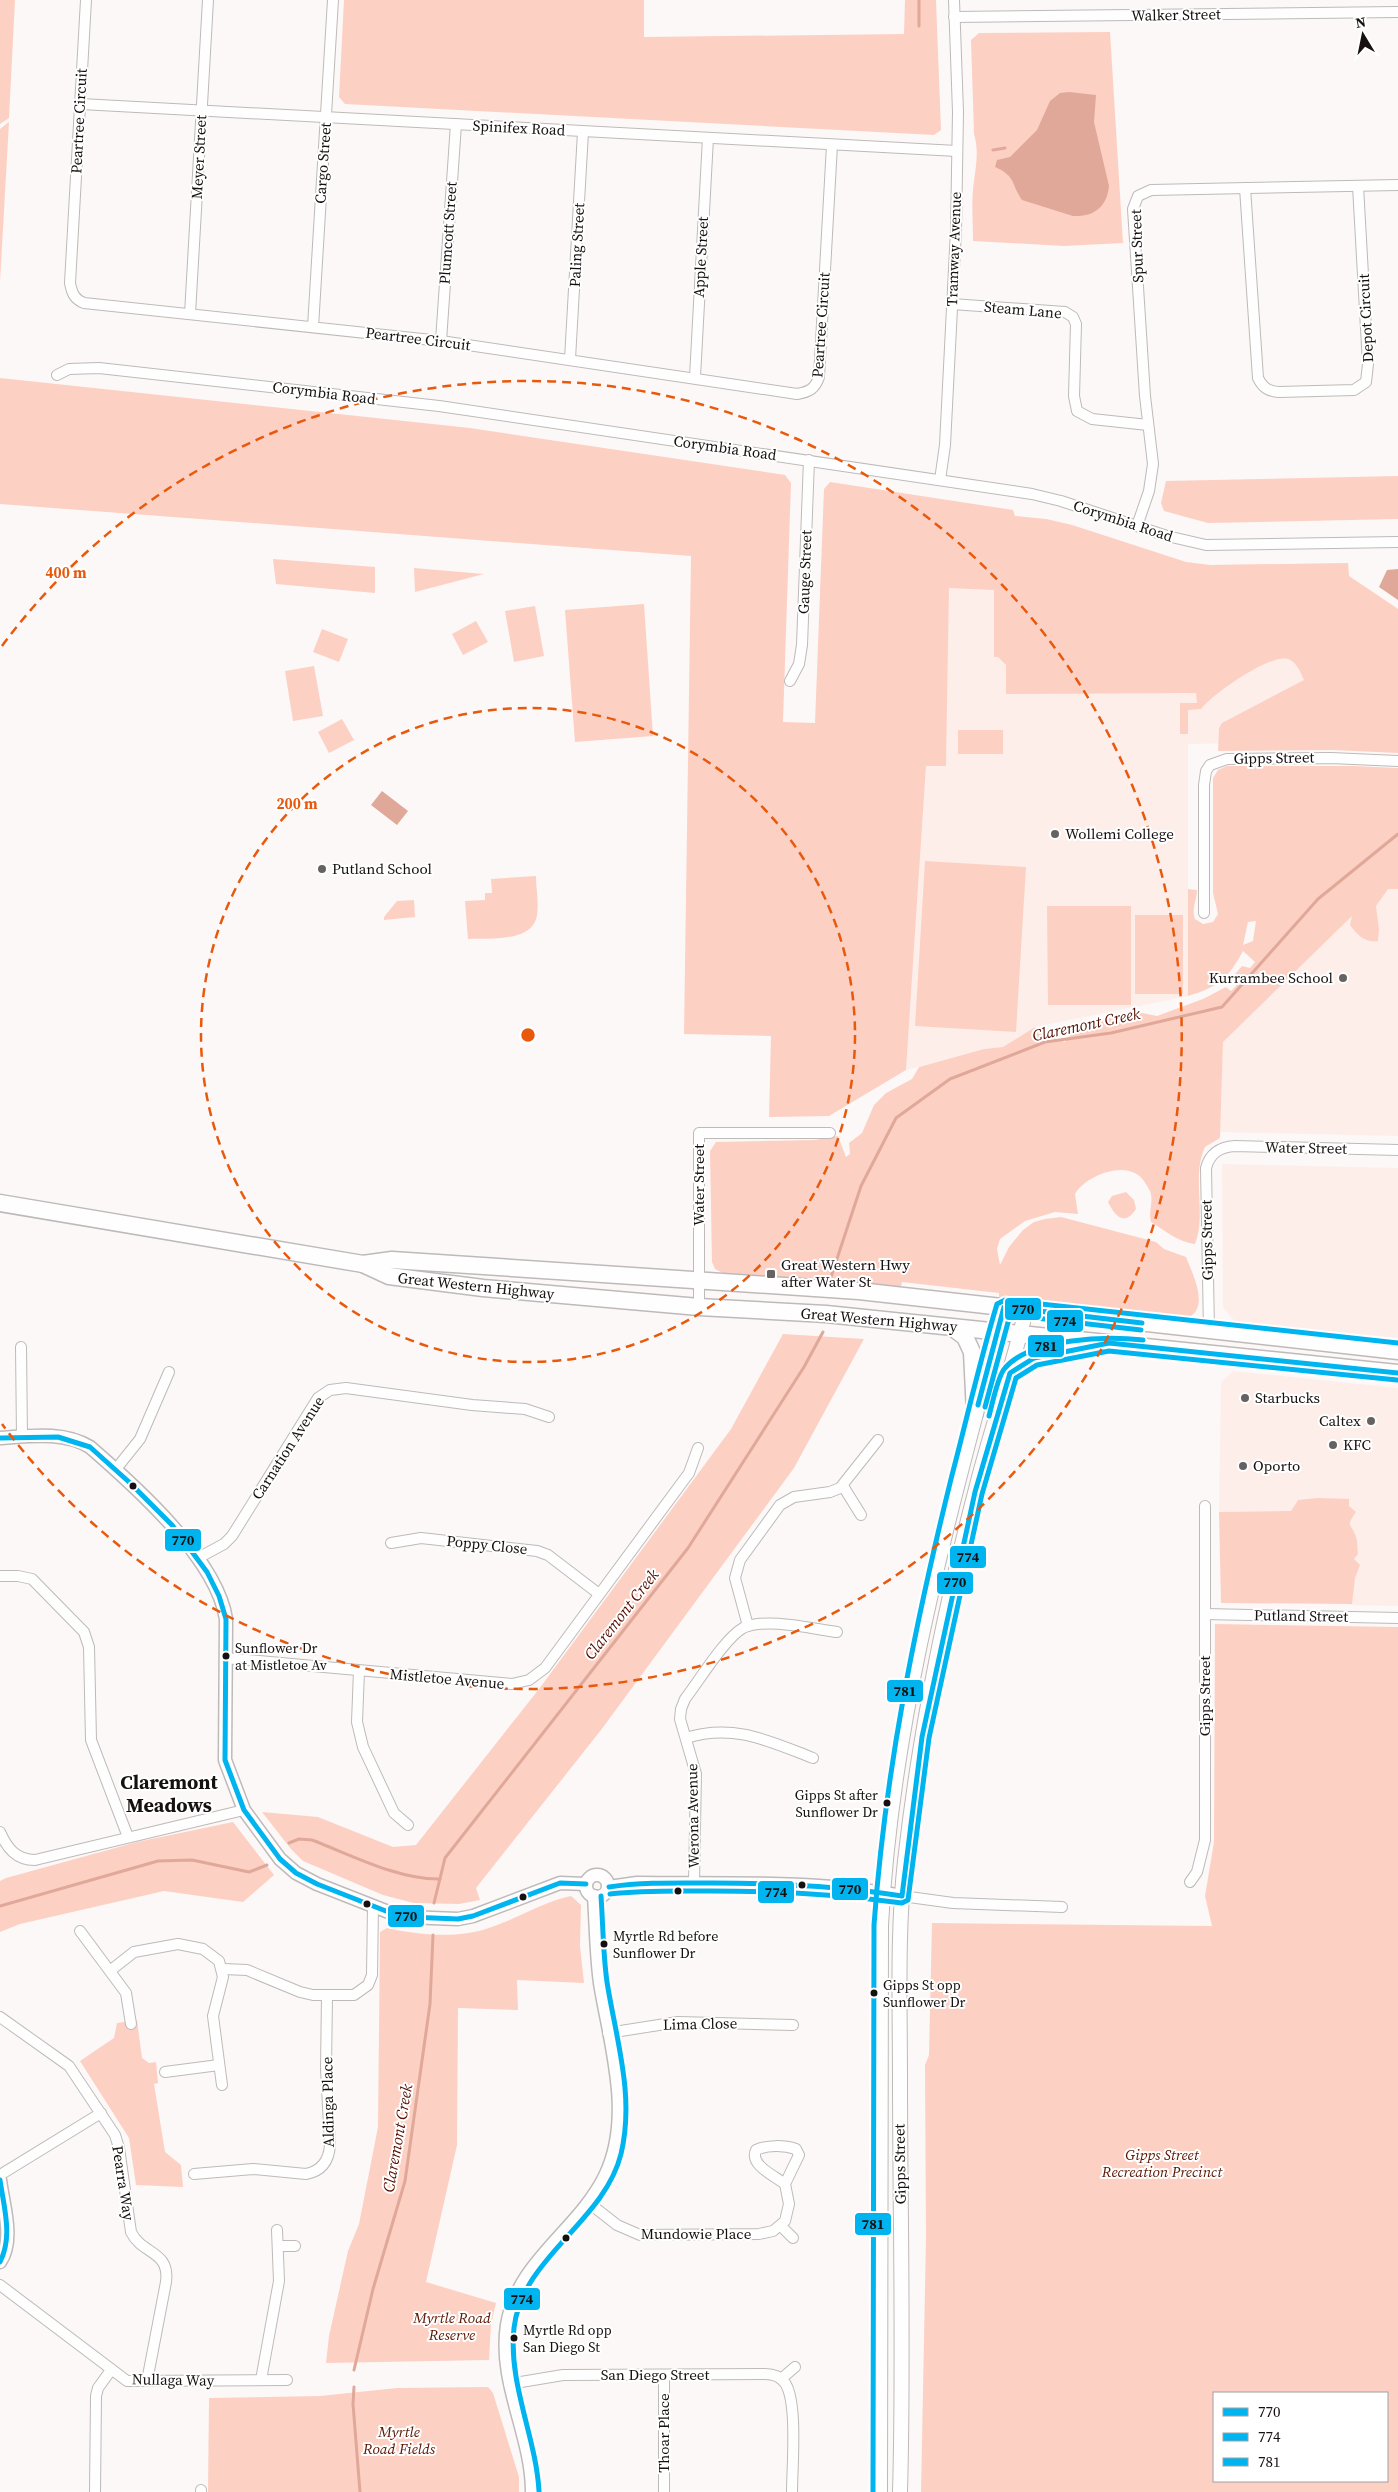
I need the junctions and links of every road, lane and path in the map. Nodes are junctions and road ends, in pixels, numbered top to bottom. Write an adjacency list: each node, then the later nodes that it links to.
1 (86, 0): 7 (street, Peartree Circuit)
2 (208, 0): 8 (street, Meyer Street)
3 (333, 0): 9 (street, Cargo Street)
4 (954, 0): 6 (street, Tramway Avenue)
5 (1398, 12): 6 (street, Walker Street)
6 (954, 17): 14 (street, Tramway Avenue)
7 (81, 104): 8 (street, Spinifex Road); 19 (street, Peartree Circuit)
8 (201, 111): 9 (street, Spinifex Road); 19 (street, Meyer Street)
9 (326, 118): 10 (street, Spinifex Road); 20 (street, Cargo Street)
10 (456, 124): 11 (street, Spinifex Road); 21 (street, Plumcott Street)
11 (583, 132): 12 (street, Spinifex Road); 22 (street, Paling Street)
12 (708, 138): 13 (street, Spinifex Road); 24 (street, Apple Street)
13 (832, 145): 14 (street, Spinifex Road); 24 (street, Peartree Circuit)
14 (958, 151): 18 (street, Tramway Avenue)
15 (1398, 185): 16 (street, Spur Street)
16 (1358, 186): 17 (street, Spur Street); 17 (street, Depot Circuit)
17 (1245, 188): 25 (street, Spur Street)
18 (952, 304): 25 (street, Steam Lane); 27 (street, Tramway Avenue)
19 (190, 314): 20 (street, Peartree Circuit)
20 (313, 327): 21 (street, Peartree Circuit)
21 (441, 341): 22 (street, Peartree Circuit)
22 (570, 359): 24 (street, Peartree Circuit)
23 (57, 375): 26 (street, Corymbia Road)
24 (695, 378)
25 (1148, 425): 28 (street, Spur Street)
26 (810, 460): 27 (street, Corymbia Road); 30 (street, Gauge Street)
27 (940, 480): 28 (street, Corymbia Road)
28 (1137, 526): 29 (street, Corymbia Road)
29 (1395, 543)
30 (790, 681)
31 (1398, 761): 32 (street, Gipps Street)
32 (1204, 913)
33 (830, 1133): 38 (street, Water Street)
34 (1398, 1150): 35 (street, Water Street)
35 (1215, 1152): 43 (street, Gipps Street)
36 (0, 1203): 37 (highway, Great Western Highway)
37 (363, 1264): 38 (highway, Great Western Highway); 39 (highway, Great Western Highway)
38 (700, 1280): 39 (street, Water Street); 40 (highway, Great Western Highway)
39 (699, 1307): 42 (highway, Great Western Highway)
40 (1004, 1307): 41 (highway, Great Western Highway); 44 (main road, Gipps Street)
41 (1026, 1310): 43 (highway, Great Western Highway); 45 (main road, Gipps Street)
42 (953, 1328): 44 (highway, Great Western Highway); 52 (highway)
43 (1209, 1331): 48 (highway, Great Western Highway)
44 (998, 1332): 45 (highway, Great Western Highway); 52 (main road, Gipps Street)
45 (1020, 1333): 46 (highway, Great Western Highway); 50 (main road, Gipps Street)
46 (1108, 1343): 50 (highway); 51 (highway, Great Western Highway)
47 (21, 1347): 54 (street)
48 (1398, 1351)
49 (168, 1372): 58 (street)
50 (1010, 1372): 84 (main road, Gipps Street)
51 (1398, 1373)
52 (976, 1413): 82 (main road, Gipps Street)
53 (549, 1417): 63 (street, Carnation Avenue)
54 (22, 1437): 55 (street); 58 (street)
55 (0, 1438)
56 (878, 1440): 59 (street)
57 (698, 1448): 65 (street, Mistletoe Avenue)
58 (116, 1469): 63 (street)
59 (843, 1486): 61 (street); 68 (street)
60 (1205, 1506): 66 (street, Gipps Street)
61 (861, 1514)
62 (391, 1543): 65 (street, Poppy Close)
63 (198, 1558): 70 (street)
64 (0, 1576): 77 (street)
65 (599, 1594): 71 (street, Mistletoe Avenue)
66 (1205, 1614): 67 (street, Putland Street); 78 (street, Gipps Street)
67 (1398, 1618)
68 (748, 1626): 69 (street); 72 (street, Werona Avenue)
69 (837, 1632)
70 (225, 1658): 71 (street, Mistletoe Avenue); 74 (street)
71 (359, 1671): 75 (street)
72 (686, 1738): 73 (street); 79 (street, Werona Avenue)
73 (813, 1758)
74 (244, 1810): 77 (street); 85 (street)
75 (408, 1825)
76 (0, 1832): 77 (street)
77 (128, 1837)
78 (1190, 1882)
79 (694, 1883): 81 (street); 82 (street)
80 (586, 1884): 81 (street); 83 (street); 85 (street)
81 (609, 1886): 83 (street)
82 (882, 1892): 84 (street); 123 (main road, Gipps Street)
83 (594, 1896): 94 (street)
84 (902, 1896): 86 (street); 124 (main road, Gipps Street)
85 (373, 1906): 90 (street)
86 (1062, 1907)
87 (80, 1931): 89 (street)
88 (223, 1969): 89 (street); 90 (street); 95 (street)
89 (111, 1970): 92 (street)
90 (327, 1995): 99 (street, Aldinga Place)
91 (0, 2017): 98 (street, Pearra Way)
92 (132, 2024)
93 (793, 2024): 94 (street, Lima Close)
94 (608, 2033): 103 (street)
95 (219, 2065): 96 (street); 97 (street)
96 (165, 2072)
97 (222, 2085)
98 (101, 2113): 100 (street); 117 (street, Pearra Way)
99 (194, 2174)
100 (0, 2175)
101 (0, 2180): 109 (street)
102 (785, 2184): 102 (street); 104 (street)
103 (589, 2203): 104 (street, Mundowie Place); 118 (street)
104 (782, 2226): 106 (street)
105 (277, 2230): 107 (street)
106 (793, 2238)
107 (278, 2246): 108 (street); 115 (street)
108 (295, 2246)
109 (0, 2262)
110 (0, 2285): 112 (street, Nullaga Way)
111 (795, 2367): 114 (street)
112 (111, 2370): 117 (street, Nullaga Way); 119 (street)
113 (664, 2375): 114 (street, San Diego Street); 118 (street, San Diego Street); 121 (street, Thoar Place)
114 (781, 2379): 122 (street)
115 (260, 2380): 116 (street, Nullaga Way); 117 (street, Nullaga Way)
116 (287, 2380)
117 (147, 2381)
118 (509, 2384): 120 (street)
119 (95, 2492)
120 (532, 2492)
121 (664, 2492)
122 (792, 2492)
123 (880, 2492)
124 (900, 2492)

